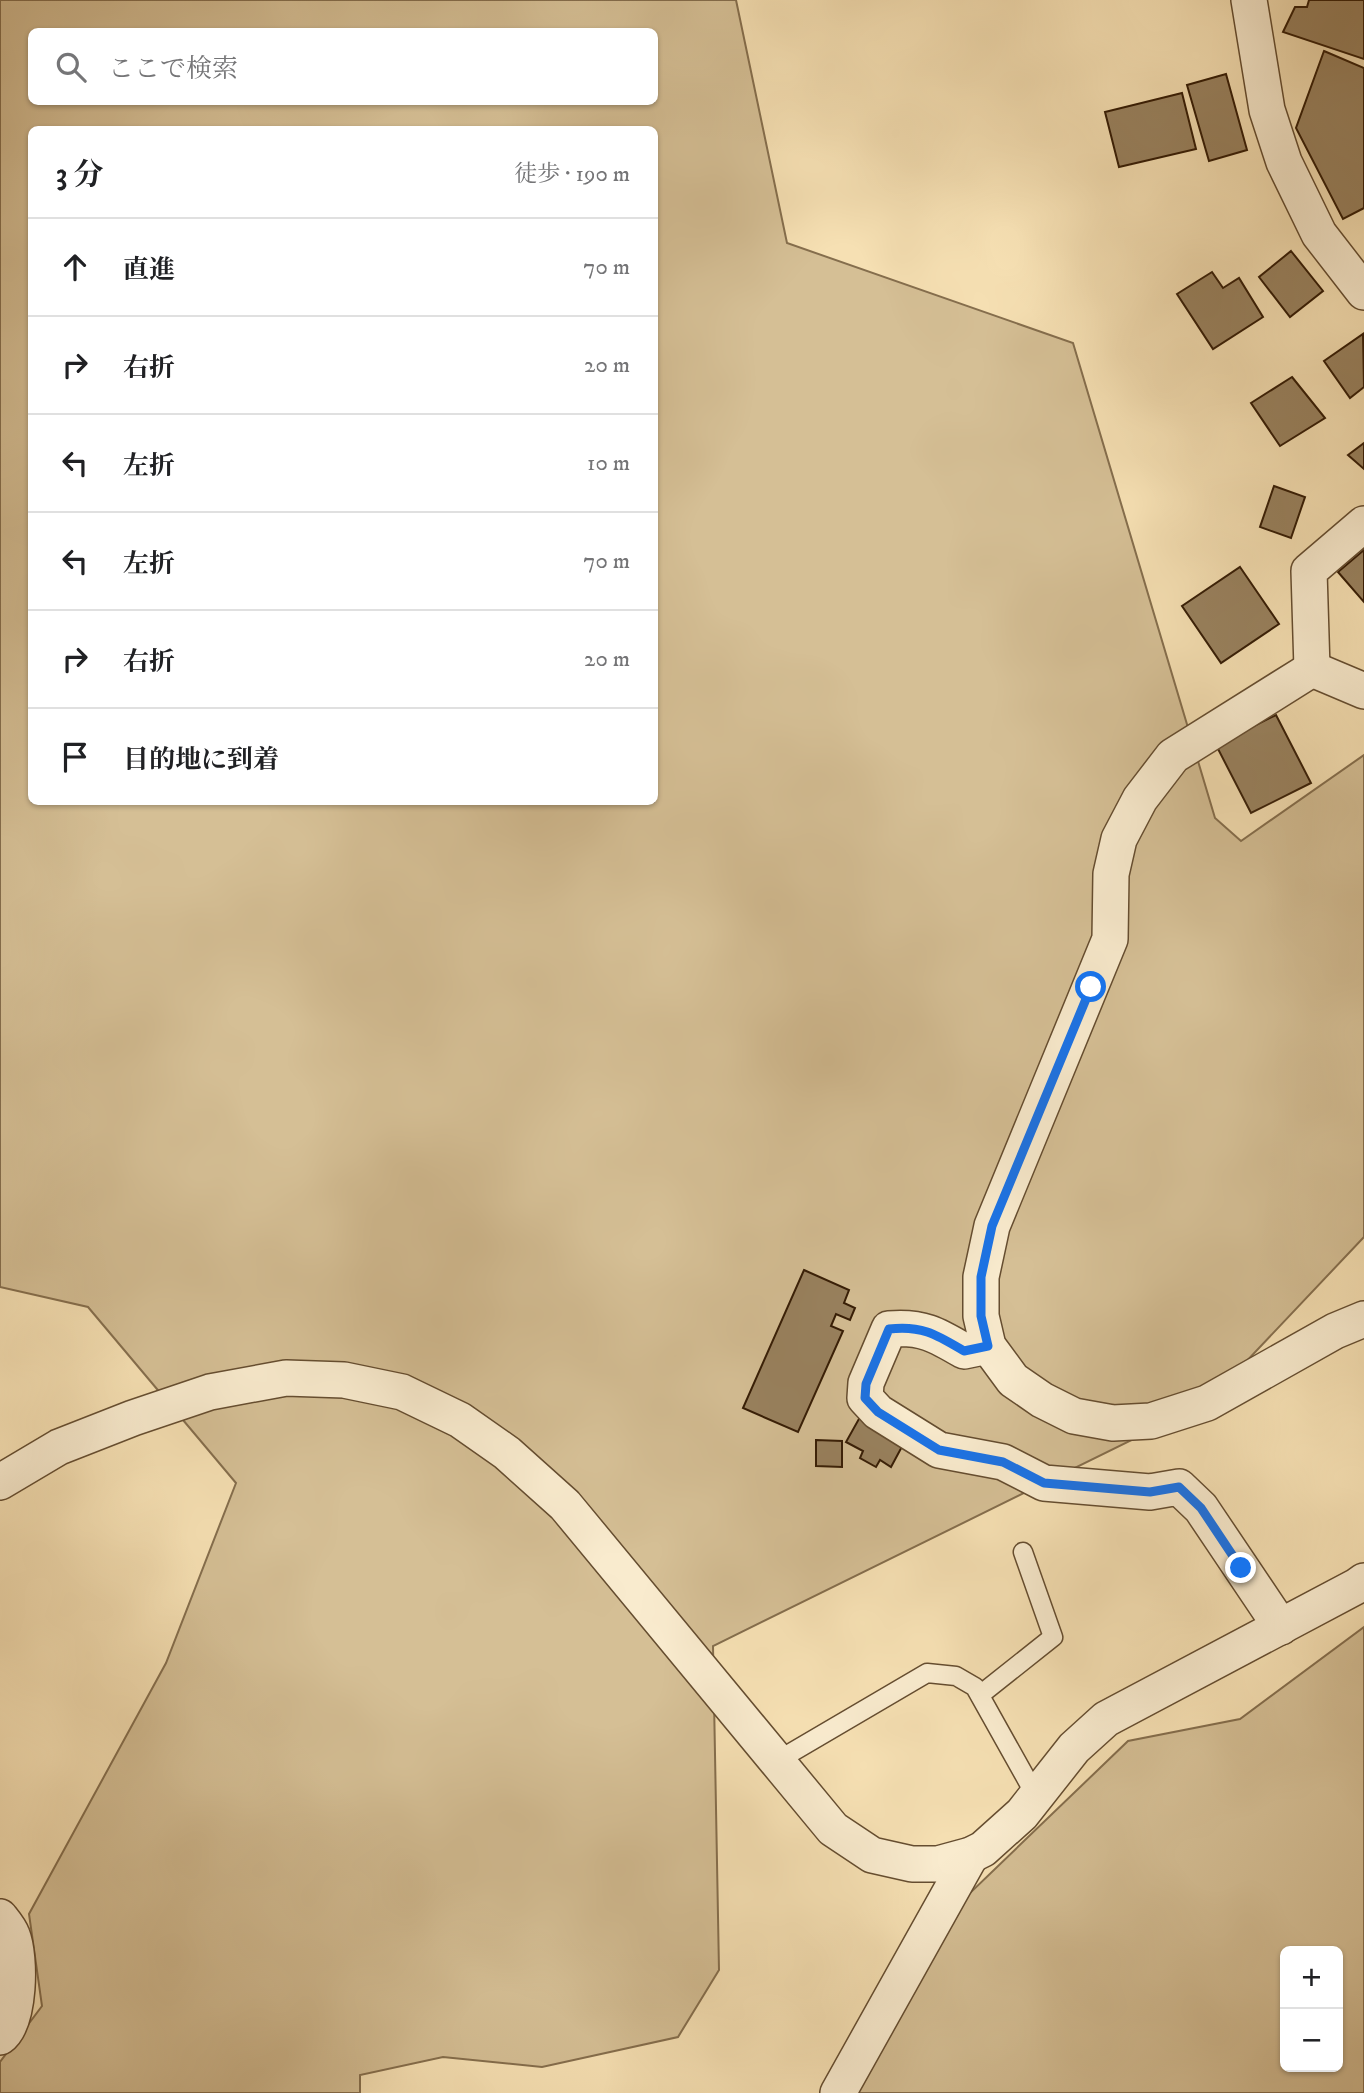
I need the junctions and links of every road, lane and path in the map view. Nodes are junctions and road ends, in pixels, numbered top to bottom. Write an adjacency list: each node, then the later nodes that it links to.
1 (1249, 0): 2 (street)
2 (1364, 292)
3 (1364, 524): 4 (street)
4 (1312, 668): 5 (street); 7 (street)
5 (1364, 691)
6 (1364, 1319): 7 (street)
7 (988, 1346): 11 (street)
8 (0, 1482): 13 (street)
9 (1023, 1552): 12 (lane)
10 (1364, 1581): 11 (street)
11 (1281, 1627): 14 (street)
12 (980, 1695): 13 (lane); 14 (lane)
13 (776, 1761): 15 (street)
14 (1036, 1796): 15 (street)
15 (971, 1855): 18 (street)
16 (0, 1917): 17 (street)
17 (0, 2037)
18 (838, 2093)

